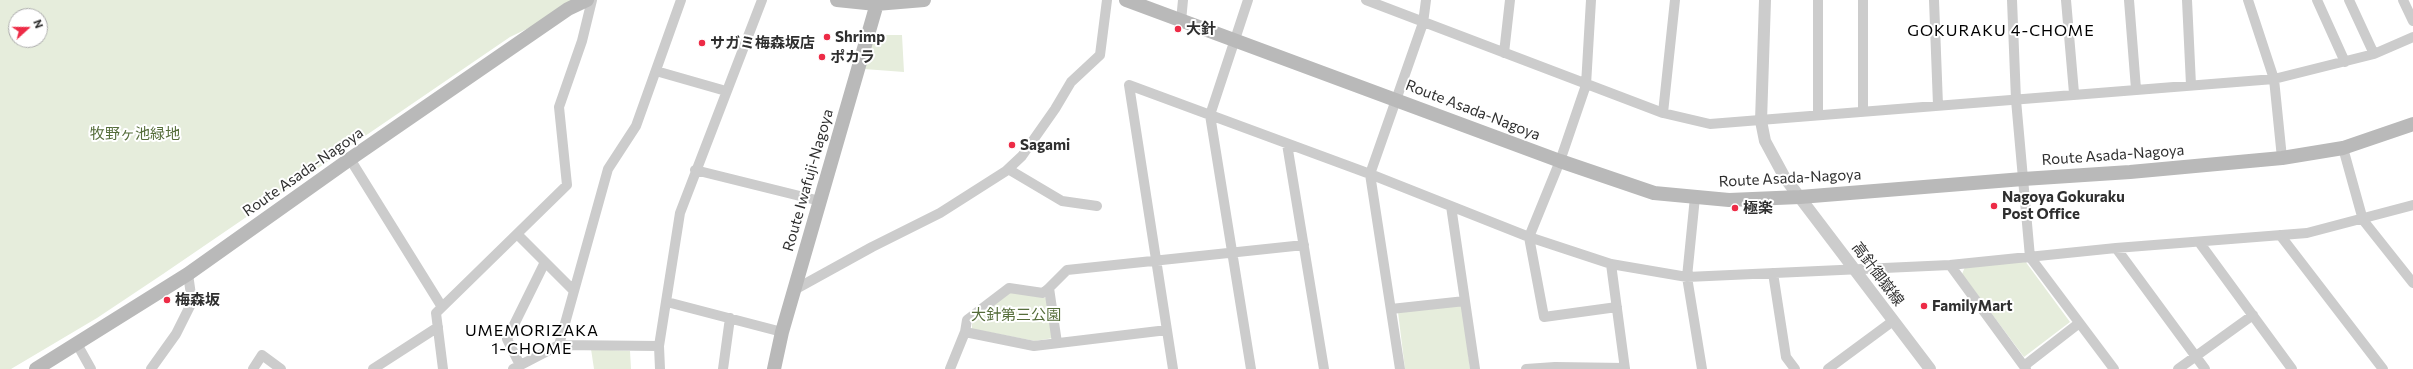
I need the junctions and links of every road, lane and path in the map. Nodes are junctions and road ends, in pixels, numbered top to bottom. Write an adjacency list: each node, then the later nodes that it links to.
1 (587, 0): 56 (main road, Route Asada-Nagoya)
2 (592, 0): 69 (street)
3 (681, 0): 37 (street)
4 (762, 0): 42 (street)
5 (837, 0): 28 (main road)
6 (924, 0): 28 (main road)
7 (1107, 0): 58 (street)
8 (1126, 0): 29 (main road, Route Asada-Nagoya)
9 (1183, 0): 29 (street)
10 (1248, 0): 33 (street)
11 (1366, 0): 31 (street)
12 (1426, 0): 31 (street)
13 (1510, 0): 34 (street)
14 (1591, 0): 39 (street)
15 (1675, 0): 48 (street)
16 (1765, 0): 51 (street, 高針御嶽線)
17 (1818, 0): 50 (street)
18 (1863, 0): 47 (street)
19 (1934, 0): 46 (street)
20 (2012, 0): 45 (street)
21 (2066, 0): 43 (street)
22 (2129, 0): 41 (street)
23 (2187, 0): 40 (street)
24 (2248, 0): 38 (street)
25 (2316, 0): 36 (street)
26 (2349, 0): 35 (street)
27 (2403, 0): 30 (street)
28 (877, 2): 64 (main road, Route Iwafuji-Nagoya)
29 (1180, 21): 33 (main road, Route Asada-Nagoya)
30 (2413, 21)
31 (1424, 22): 34 (street); 44 (street)
32 (2413, 37): 35 (street)
33 (1233, 41): 44 (main road, Route Asada-Nagoya); 49 (street)
34 (1504, 53): 39 (street)
35 (2374, 54): 36 (street)
36 (2345, 62): 38 (street)
37 (656, 71): 42 (street); 88 (street)
38 (2274, 79): 40 (street); 55 (street)
39 (1586, 84): 48 (street); 57 (street)
40 (2191, 85): 41 (street)
41 (2136, 89): 43 (street)
42 (726, 91): 59 (street)
43 (2074, 93): 45 (street)
44 (1396, 99): 57 (main road, Route Asada-Nagoya); 60 (street)
45 (2016, 100): 46 (street); 61 (street)
46 (1938, 105): 47 (street)
47 (1863, 112): 50 (street)
48 (1663, 113): 51 (street)
49 (1210, 115): 53 (street); 75 (street); 77 (street)
50 (1818, 115): 51 (street)
51 (1761, 121): 63 (street, 高針御嶽線)
52 (2413, 124): 54 (main road, Route Asada-Nagoya)
53 (1287, 144): 60 (street); 73 (street)
54 (2343, 148): 55 (main road, Route Asada-Nagoya); 68 (street)
55 (2282, 158): 61 (main road, Route Asada-Nagoya)
56 (350, 159): 82 (main road, Route Asada-Nagoya); 91 (street)
57 (1560, 161): 62 (main road, Route Asada-Nagoya); 71 (street)
58 (1008, 169): 65 (street); 87 (street)
59 (695, 170): 64 (street); 90 (street)
60 (1370, 174): 66 (street); 93 (street)
61 (2023, 179): 63 (main road, Route Asada-Nagoya); 76 (street)
62 (1695, 197): 63 (main road, Route Asada-Nagoya); 84 (street)
63 (1800, 197): 81 (street, 高針御嶽線)
64 (820, 201): 87 (main road, Route Iwafuji-Nagoya)
65 (1097, 206)
66 (1451, 206): 71 (street); 89 (street)
67 (2413, 206): 68 (street)
68 (2363, 220): 70 (street); 85 (street)
69 (517, 234): 78 (street); 91 (street)
70 (2280, 235): 72 (street); 135 (street)
71 (1529, 237): 79 (street); 92 (street)
72 (2199, 242): 74 (street); 94 (street)
73 (1304, 245): 75 (street); 122 (street)
74 (2116, 248): 76 (street); 106 (street)
75 (1232, 254): 77 (street); 121 (street)
76 (2030, 257): 80 (street); 97 (street)
77 (1156, 261): 86 (street); 99 (street)
78 (545, 262): 88 (street); 107 (street)
79 (1612, 264): 84 (street); 92 (street)
80 (1950, 265): 81 (street); 108 (street)
81 (1854, 270): 83 (street); 96 (street, 高針御嶽線)
82 (188, 274): 103 (main road, Route Asada-Nagoya); 111 (street)
83 (1773, 274): 84 (street); 128 (street)
84 (1687, 277): 127 (street)
85 (2413, 283)
86 (1049, 288): 101 (street); 102 (street)
87 (794, 290): 100 (main road, Route Iwafuji-Nagoya)
88 (574, 291): 104 (street)
89 (1465, 301): 93 (street); 124 (street)
90 (667, 302): 95 (street); 105 (street)
91 (442, 307): 98 (street)
92 (1617, 307): 126 (street)
93 (1391, 309): 123 (street)
94 (2253, 315): 106 (street); 134 (street)
95 (730, 318): 100 (street); 117 (street)
96 (1893, 321): 129 (street); 130 (street, 高針御嶽線)
97 (2078, 324): 108 (street); 131 (street)
98 (438, 327): 114 (street); 115 (street)
99 (1167, 330): 102 (street); 120 (street)
100 (782, 332): 118 (main road, Route Iwafuji-Nagoya)
101 (965, 332): 102 (street); 119 (street)
102 (1057, 343)
103 (77, 344): 109 (main road, Route Asada-Nagoya); 110 (street)
104 (558, 345): 105 (street); 107 (street)
105 (659, 346): 116 (street)
106 (2196, 356): 132 (street); 133 (street)
107 (517, 367)
108 (2025, 367)
109 (36, 369)
110 (91, 369)
111 (152, 369)
112 (253, 369): 113 (street)
113 (281, 369)
114 (372, 369)
115 (443, 369)
116 (660, 369)
117 (723, 369)
118 (774, 369)
119 (950, 369)
120 (1173, 369)
121 (1251, 369)
122 (1324, 369)
123 (1400, 369)
124 (1475, 369)
125 (1526, 369): 126 (street)
126 (1625, 369)
127 (1702, 369)
128 (1795, 369)
129 (1829, 369)
130 (1930, 369)
131 (2114, 369)
132 (2178, 369)
133 (2205, 369)
134 (2292, 369)
135 (2383, 369)

